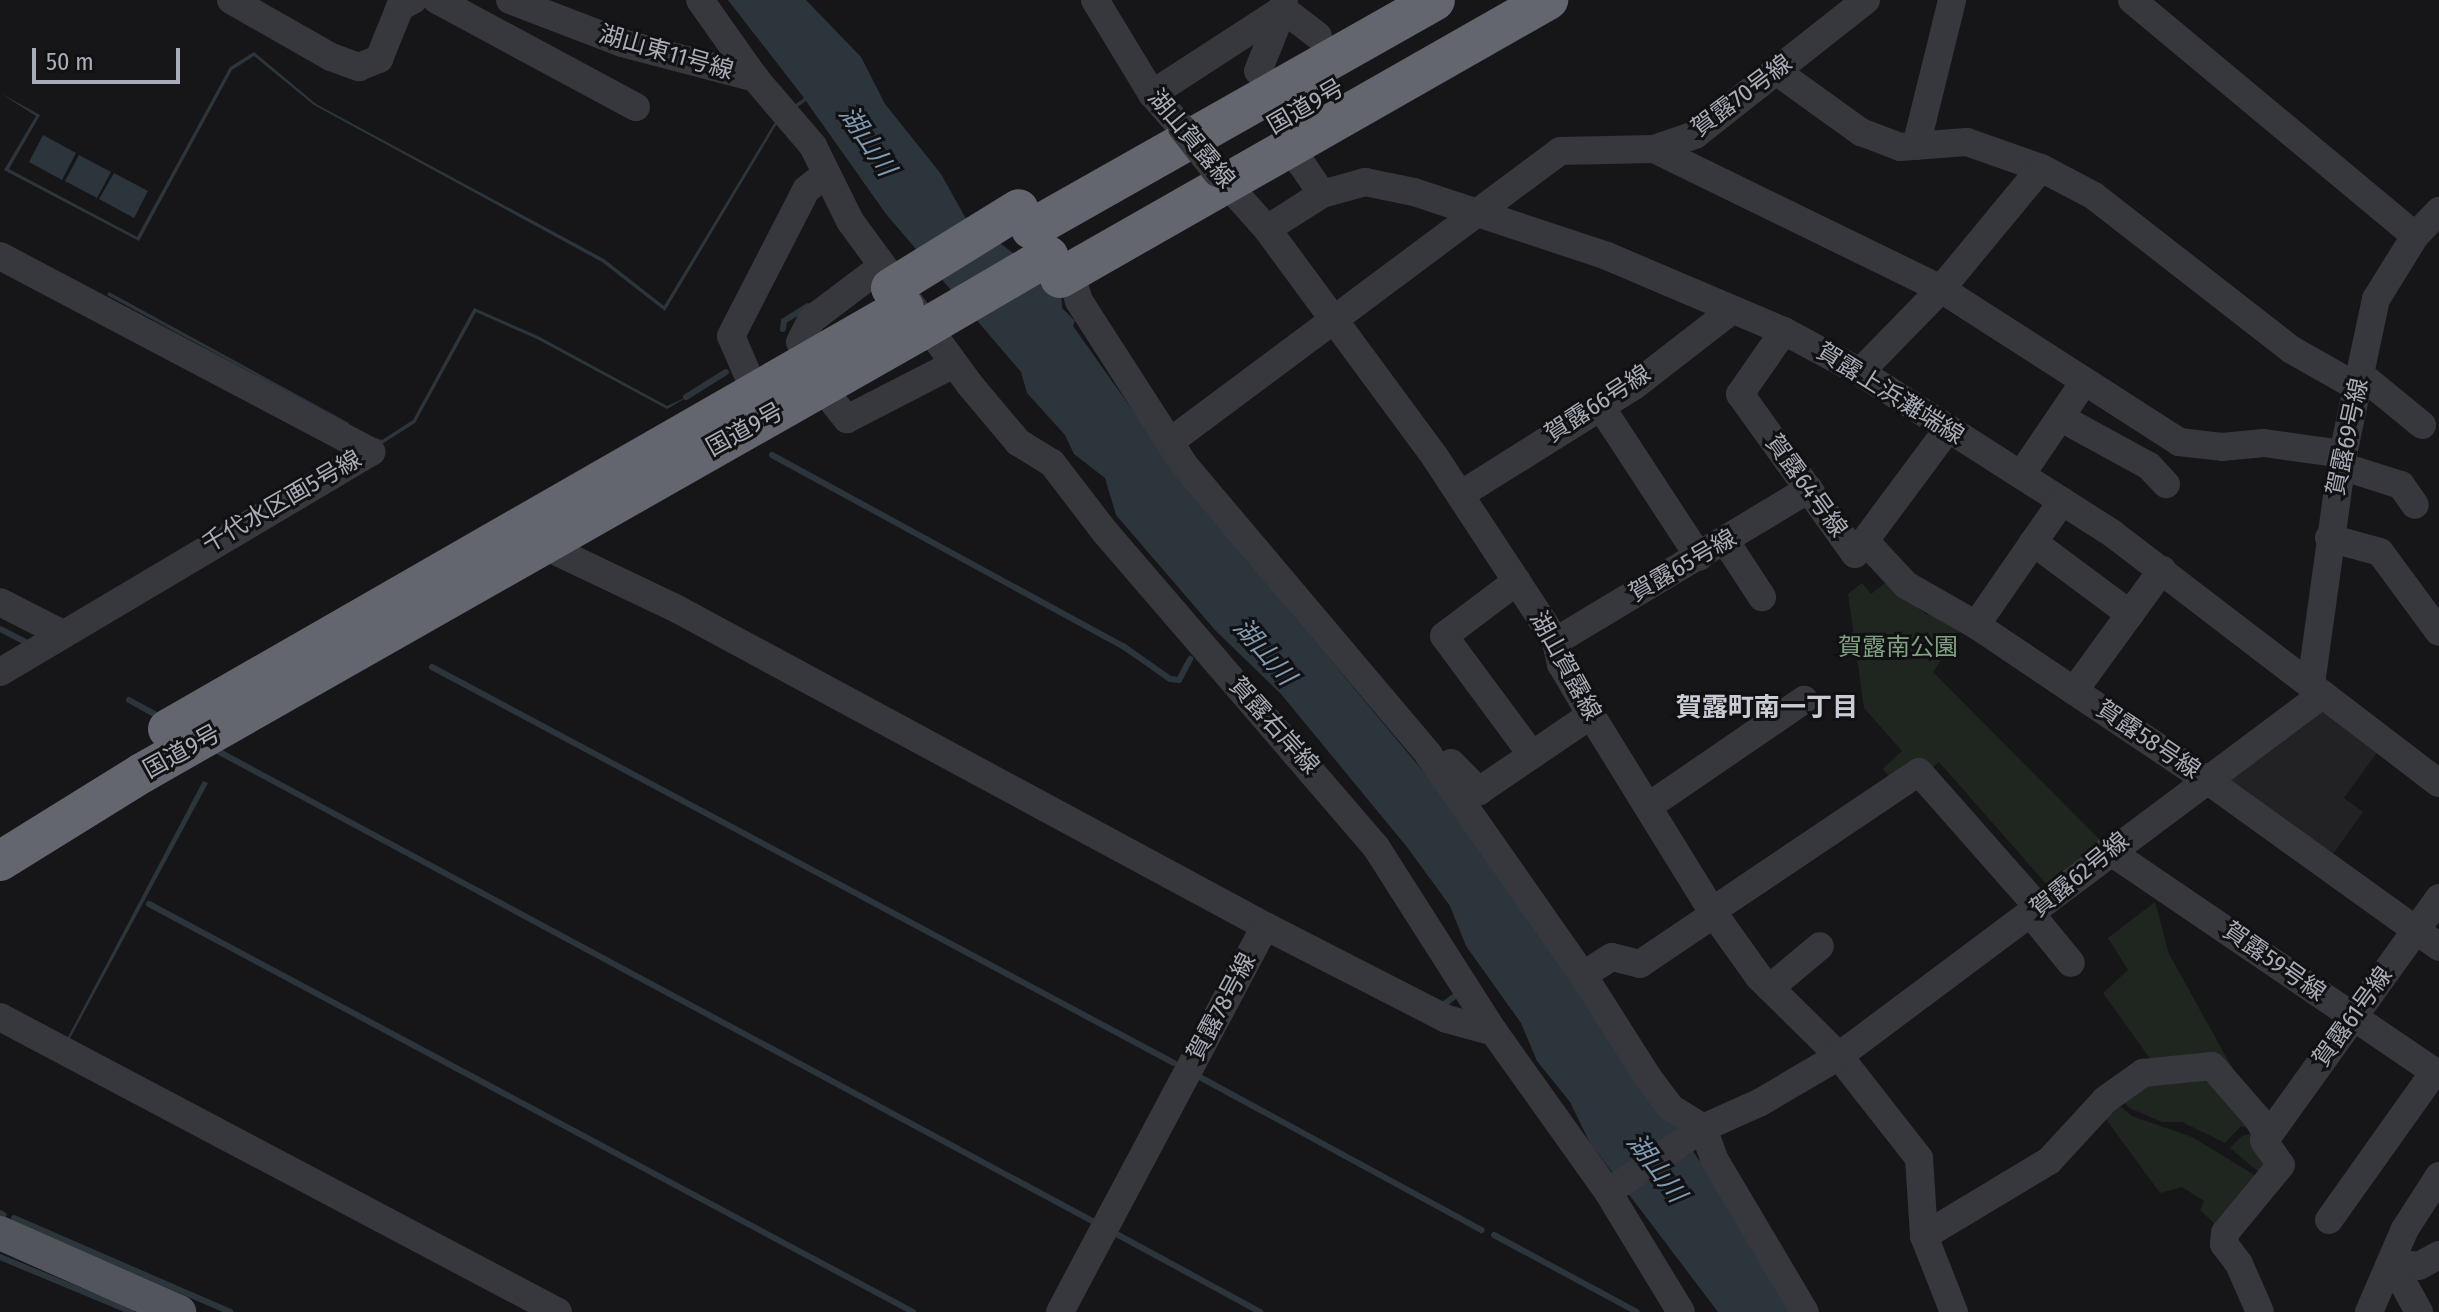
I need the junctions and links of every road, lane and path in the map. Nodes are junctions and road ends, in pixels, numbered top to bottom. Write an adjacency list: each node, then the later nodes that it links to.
1 (231, 0): 2 (street)
2 (413, 0)
3 (437, 0): 19 (street)
4 (510, 0): 18 (street, 湖山東11号線)
5 (700, 0): 18 (street)
6 (1095, 0): 20 (street, 湖山賀露線)
7 (1384, 0): 15 (highway)
8 (1435, 0): 31 (highway, 国道9号)
9 (1490, 0): 31 (highway, 国道9号)
10 (1548, 0): 21 (highway)
11 (1866, 0): 17 (street, 賀露70号線)
12 (1952, 0): 22 (street)
13 (2132, 0): 29 (street)
14 (1284, 5): 15 (street); 16 (street); 20 (street)
15 (1318, 36): 16 (highway)
16 (1258, 71): 20 (highway)
17 (1776, 71): 22 (street); 23 (street, 賀露70号線)
18 (755, 78): 25 (street, 湖山東11号線)
19 (636, 107)
20 (1169, 114): 26 (street, 湖山賀露線, bridge); 31 (highway)
21 (1296, 142): 26 (highway); 27 (street)
22 (1916, 146): 24 (street)
23 (1654, 149): 28 (street, 賀露70号線); 33 (street)
24 (2041, 168): 33 (street); 41 (street)
25 (826, 174): 35 (street, 賀露右岸線); 39 (street)
26 (1221, 177): 30 (street, 湖山賀露線); 31 (highway)
27 (1322, 194): 28 (street, 賀露上浜灘端線); 30 (street, 賀露上浜灘端線)
28 (1478, 212): 34 (street, 賀露上浜灘端線); 36 (street, 賀露70号線)
29 (2431, 225): 41 (street, 賀露69号線)
30 (1267, 229): 36 (street, 湖山賀露線)
31 (1046, 249): 35 (highway); 35 (highway, bridge); 46 (street)
32 (0, 256): 67 (street, 千代水区画5号線)
33 (1941, 289): 38 (street); 40 (street)
34 (1732, 310): 37 (street, 賀露上浜灘端線); 42 (street, 賀露66号線)
35 (913, 318): 39 (highway); 47 (highway, 国道9号); 47 (highway); 95 (street, 賀露右岸線)
36 (1332, 318): 46 (street, 賀露70号線); 52 (street, 湖山賀露線)
37 (1784, 331): 38 (street, 賀露上浜灘端線); 51 (street, 賀露64号線)
38 (1860, 372): 45 (street, 賀露上浜灘端線)
39 (747, 373): 47 (highway)
40 (2084, 382): 43 (street); 48 (street)
41 (2360, 382): 44 (street); 48 (street, 賀露69号線)
42 (1601, 407): 52 (street, 賀露66号線); 60 (street)
43 (2063, 419): 49 (street); 50 (street)
44 (2422, 425)
45 (1948, 429): 49 (street, 賀露上浜灘端線); 58 (street, 賀露64号線)
46 (1171, 441): 75 (street)
47 (667, 457): 59 (highway, 国道9号); 80 (highway, 国道9号)
48 (2342, 460): 54 (street); 55 (street, 賀露69号線)
49 (2021, 475): 53 (street, 賀露上浜灘端線)
50 (2166, 484)
51 (1809, 489): 56 (street, 賀露65号線); 58 (street, 賀露64号線)
52 (1460, 495): 62 (street, 湖山賀露線)
53 (2062, 501): 57 (street); 61 (street, 賀露上浜灘端線)
54 (2415, 505)
55 (2329, 538): 68 (street); 71 (street, 賀露69号線)
56 (1726, 542): 60 (street, 賀露65号線); 63 (street)
57 (2033, 542): 65 (street); 66 (street)
58 (1867, 543): 66 (street, 賀露58号線)
59 (545, 546): 82 (highway, 国道9号); 86 (street)
60 (1699, 557): 69 (street, 賀露65号線)
61 (2162, 570): 65 (street); 71 (street, 賀露上浜灘端線)
62 (1517, 581): 69 (street, 湖山賀露線); 76 (street)
63 (1762, 597)
64 (0, 602): 67 (street)
65 (2130, 614): 72 (street)
66 (1976, 625): 72 (street, 賀露58号線)
67 (59, 632): 70 (street, 千代水区画5号線)
68 (2439, 632)
69 (1556, 641): 74 (street, 湖山賀露線)
70 (0, 672)
71 (2317, 689): 77 (street, 賀露62号線); 78 (street, 賀露上浜灘端線)
72 (2074, 691): 77 (street, 賀露58号線)
73 (1804, 700): 79 (street)
74 (1591, 715): 76 (street); 79 (street, 湖山賀露線)
75 (1428, 754): 76 (street); 91 (street)
76 (1532, 755)
77 (2207, 780): 81 (street, 賀露62号線); 87 (street, 賀露58号線)
78 (2439, 783)
79 (1649, 806): 85 (street, 湖山賀露線)
80 (0, 830)
81 (2108, 850): 84 (street, 賀露62号線); 94 (street, 賀露59号線)
82 (0, 861)
83 (2439, 898): 87 (street, 賀露61号線)
84 (2035, 910): 85 (street); 90 (street); 96 (street, 賀露62号線)
85 (1713, 913): 91 (street); 92 (street, 湖山賀露線)
86 (1265, 926): 95 (street, 賀露78号線); 109 (street, 賀露78号線)
87 (2415, 930): 89 (street, 賀露58号線); 94 (street, 賀露61号線)
88 (1820, 946): 92 (street)
89 (2439, 947)
90 (2071, 963)
91 (1583, 975): 98 (street)
92 (1770, 988): 96 (street, 湖山賀露線)
93 (0, 1017): 108 (street)
94 (2353, 1018): 97 (street, 賀露59号線); 99 (street, 賀露61号線)
95 (1494, 1032): 101 (street, 賀露右岸線)
96 (1839, 1056): 98 (street, 賀露62号線); 104 (street, 湖山賀露線)
97 (2436, 1074): 102 (street)
98 (1703, 1128): 101 (street, 賀露62号線); 111 (street)
99 (2268, 1136): 104 (street); 113 (street)
100 (2439, 1176): 106 (street)
101 (1612, 1189): 110 (street, 賀露右岸線)
102 (2329, 1220)
103 (0, 1233): 107 (main road)
104 (1924, 1236): 112 (street, 湖山賀露線)
105 (2439, 1255): 106 (street)
106 (2392, 1263): 114 (street); 115 (street)
107 (179, 1312)
108 (558, 1312)
109 (1060, 1312)
110 (1681, 1312)
111 (1805, 1312)
112 (1954, 1312)
113 (2260, 1312)
114 (2369, 1312)
115 (2419, 1312)

